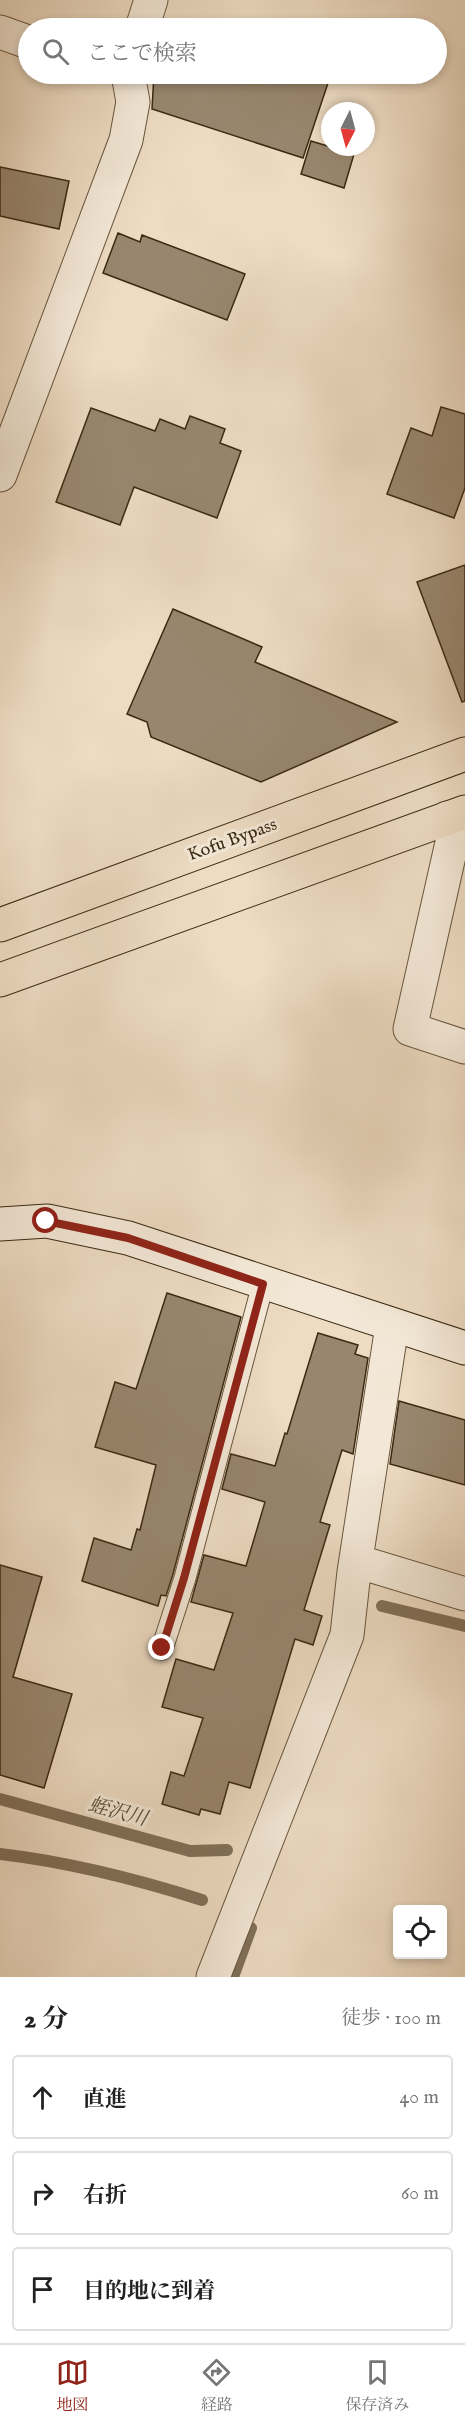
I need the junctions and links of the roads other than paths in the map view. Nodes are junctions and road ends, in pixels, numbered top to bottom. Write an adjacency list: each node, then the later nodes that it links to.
1 (151, 0): 2 (street)
2 (145, 18)
3 (0, 32): 4 (street)
4 (18, 38)
5 (129, 84): 6 (street)
6 (0, 475)
7 (465, 754): 9 (highway, Kofu Bypass)
8 (456, 815): 10 (highway); 11 (street)
9 (0, 925)
10 (0, 980)
11 (465, 1047)
12 (0, 1224): 13 (street)
13 (263, 1284): 14 (street); 18 (lane)
14 (392, 1326): 15 (street); 16 (street)
15 (465, 1348)
16 (356, 1561): 17 (street); 19 (street)
17 (465, 1594)
18 (162, 1648)
19 (213, 1977)

